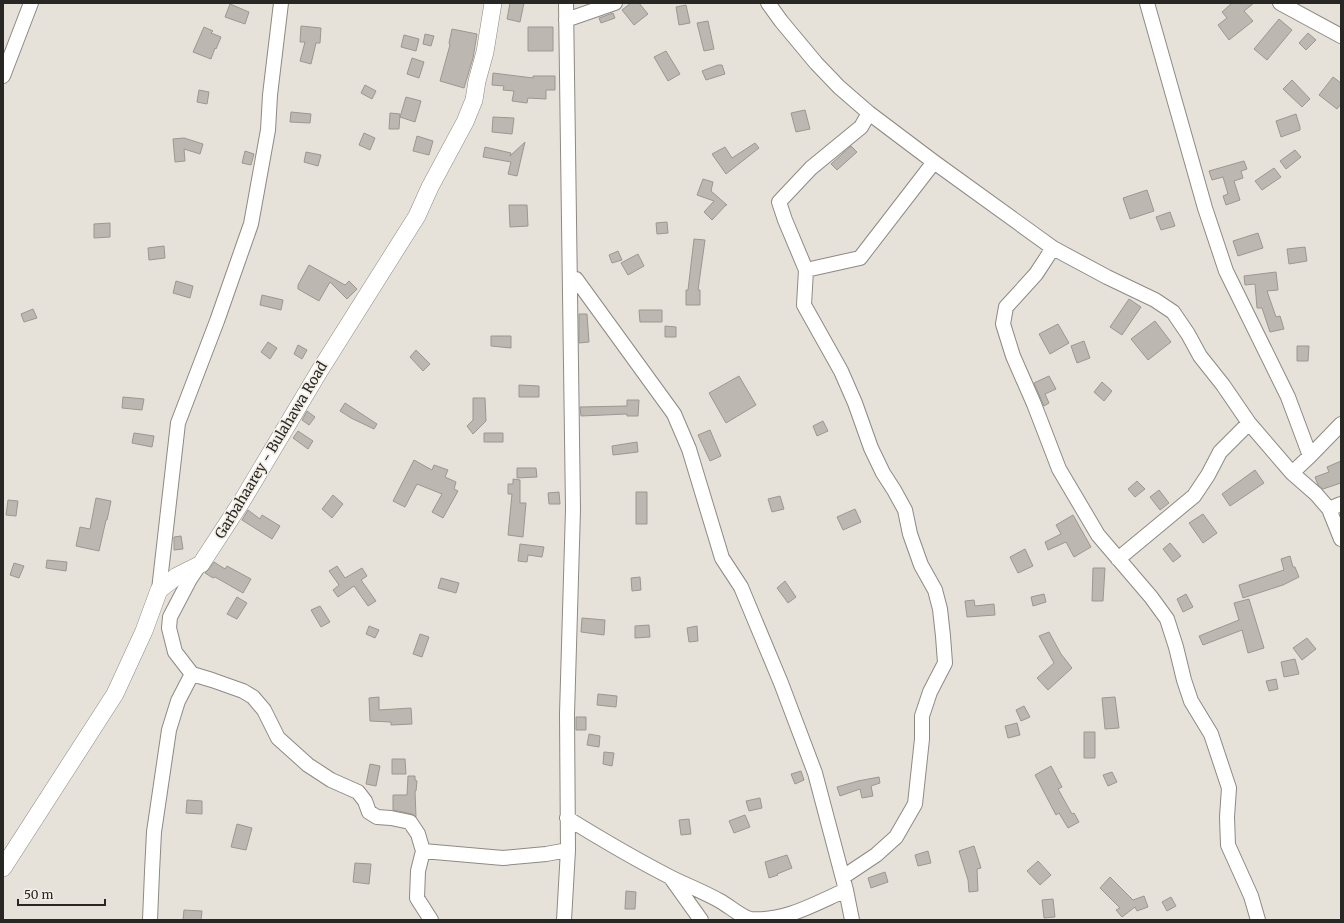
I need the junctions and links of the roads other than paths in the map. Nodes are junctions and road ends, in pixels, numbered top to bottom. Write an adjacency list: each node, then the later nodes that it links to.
1 (31, 3): 11 (street)
2 (281, 3): 25 (street)
3 (492, 3): 24 (main road, Garbahaarey - Bulahawa Road)
4 (566, 3): 9 (street)
5 (615, 3): 9 (street)
6 (768, 3): 12 (street)
7 (1147, 3): 19 (street)
8 (1280, 3): 10 (street)
9 (566, 20): 16 (street)
10 (1341, 36)
11 (3, 76)
12 (869, 113): 13 (street); 15 (street)
13 (934, 162): 14 (street); 15 (street)
14 (1053, 248): 17 (street); 23 (street)
15 (806, 270): 32 (street)
16 (571, 279): 27 (street); 32 (street)
17 (1249, 423): 20 (street); 23 (street)
18 (1341, 424): 19 (street)
19 (1310, 456): 20 (street)
20 (1292, 473): 21 (street)
21 (1335, 506): 22 (street)
22 (1341, 539)
23 (1118, 559): 39 (street)
24 (201, 564): 25 (main road); 26 (street)
25 (159, 590): 30 (main road)
26 (192, 674): 29 (street); 33 (street)
27 (567, 818): 28 (street); 31 (street)
28 (568, 850): 29 (street); 35 (street)
29 (423, 851): 34 (street)
30 (3, 868)
31 (671, 877): 36 (street); 37 (street)
32 (844, 884): 37 (street); 38 (street)
33 (150, 920)
34 (431, 920)
35 (564, 920)
36 (701, 920)
37 (767, 920)
38 (852, 920)
39 (1258, 920)

